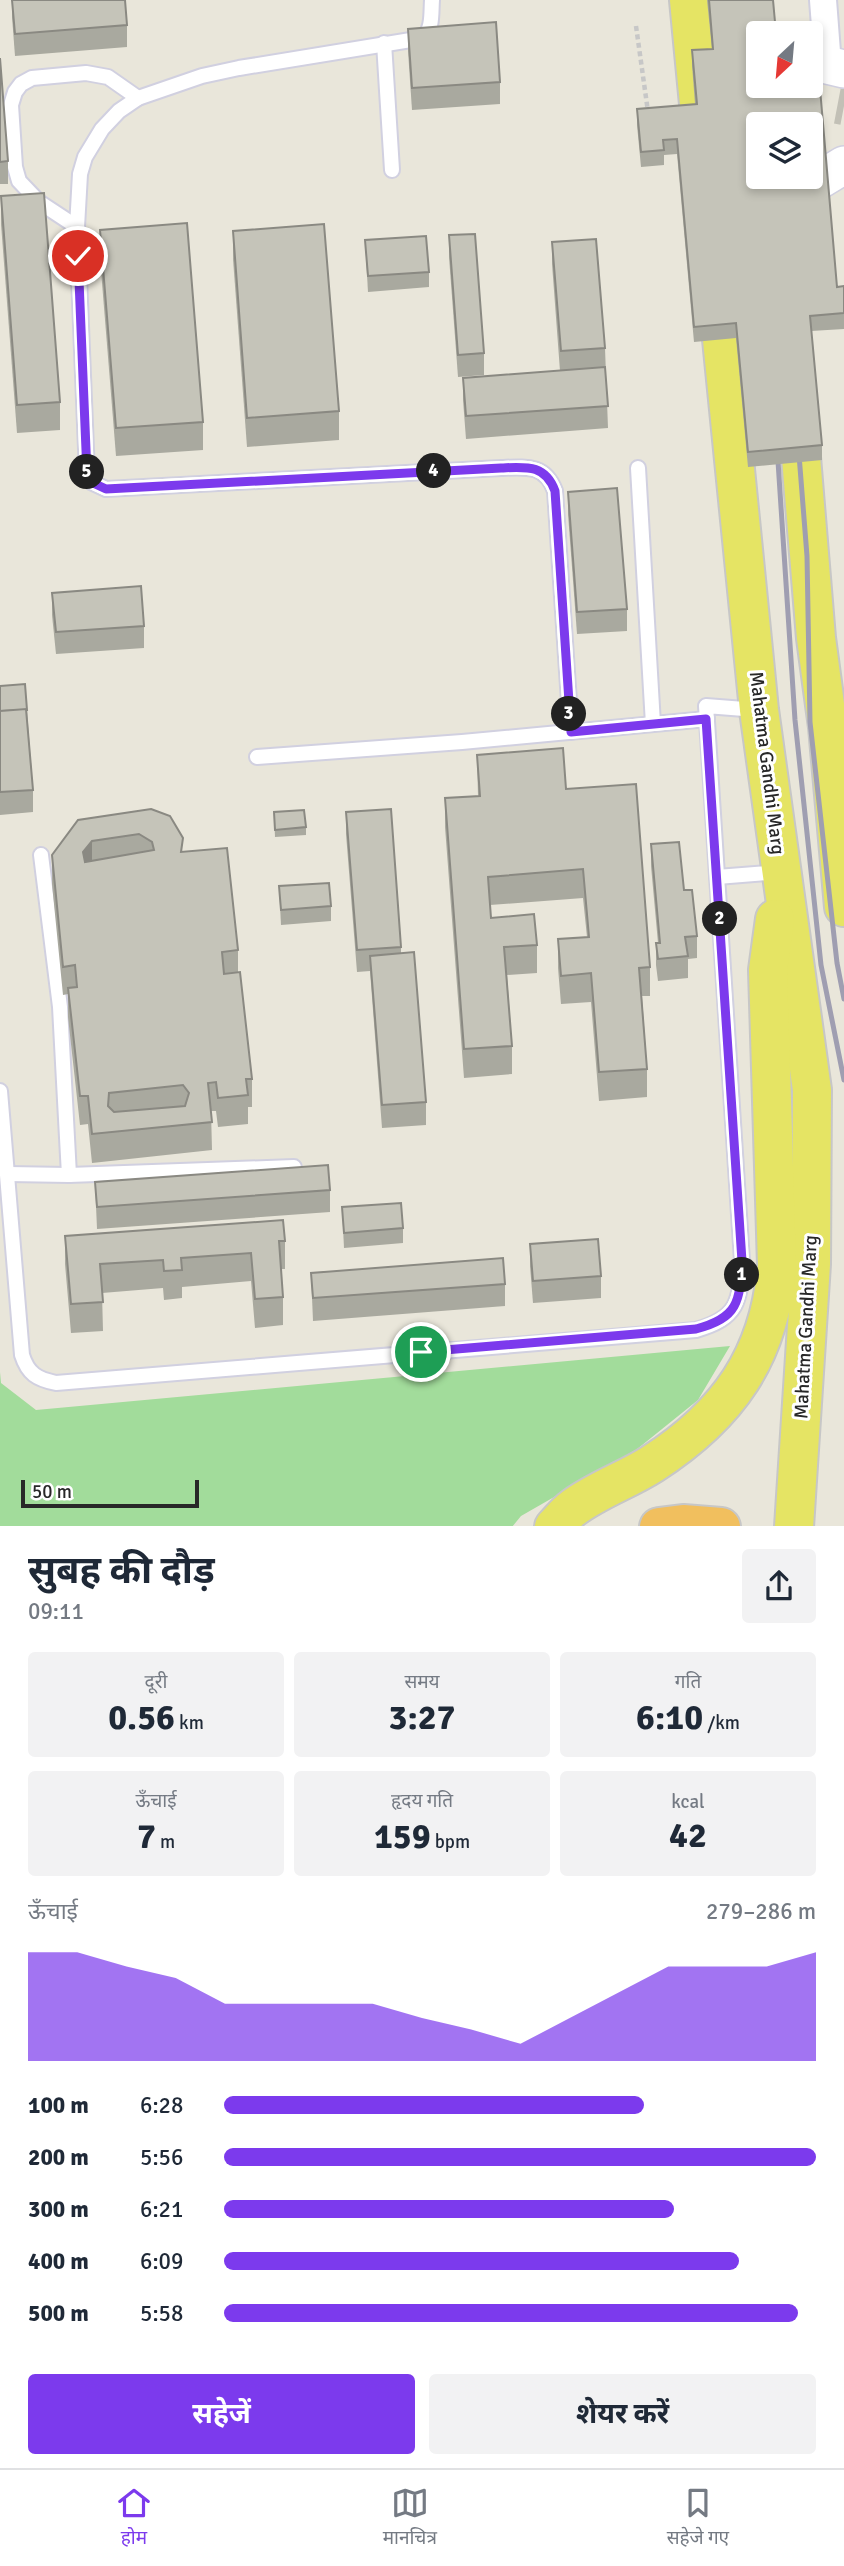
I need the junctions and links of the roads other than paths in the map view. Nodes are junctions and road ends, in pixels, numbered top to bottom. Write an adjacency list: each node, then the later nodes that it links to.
1 (432, 0): 4 (lane)
2 (689, 0): 7 (main road)
3 (823, 0): 5 (street)
4 (384, 43): 6 (lane); 9 (lane)
5 (828, 65)
6 (138, 98): 11 (lane); 11 (lane)
7 (702, 138)
8 (844, 165): 10 (street)
9 (392, 170)
10 (779, 205)
11 (77, 227): 18 (lane)
12 (713, 249): 15 (main road, Mahatma Gandhi Marg)
13 (793, 371): 20 (main road)
14 (638, 468): 17 (lane)
15 (759, 710): 16 (lane); 22 (main road, Mahatma Gandhi Marg)
16 (706, 719): 17 (lane); 23 (lane)
17 (653, 724): 18 (lane)
18 (571, 732): 19 (lane)
19 (257, 758)
20 (839, 801): 24 (main road)
21 (41, 855): 28 (lane)
22 (781, 872): 23 (lane); 29 (main road); 32 (main road, Mahatma Gandhi Marg)
23 (717, 877): 27 (lane)
24 (844, 907)
25 (0, 1091): 27 (lane)
26 (294, 1167): 28 (lane)
27 (8, 1174): 28 (lane)
28 (69, 1175)
29 (555, 1526)
30 (667, 1526): 31 (highway)
31 (708, 1526)
32 (794, 1526)

